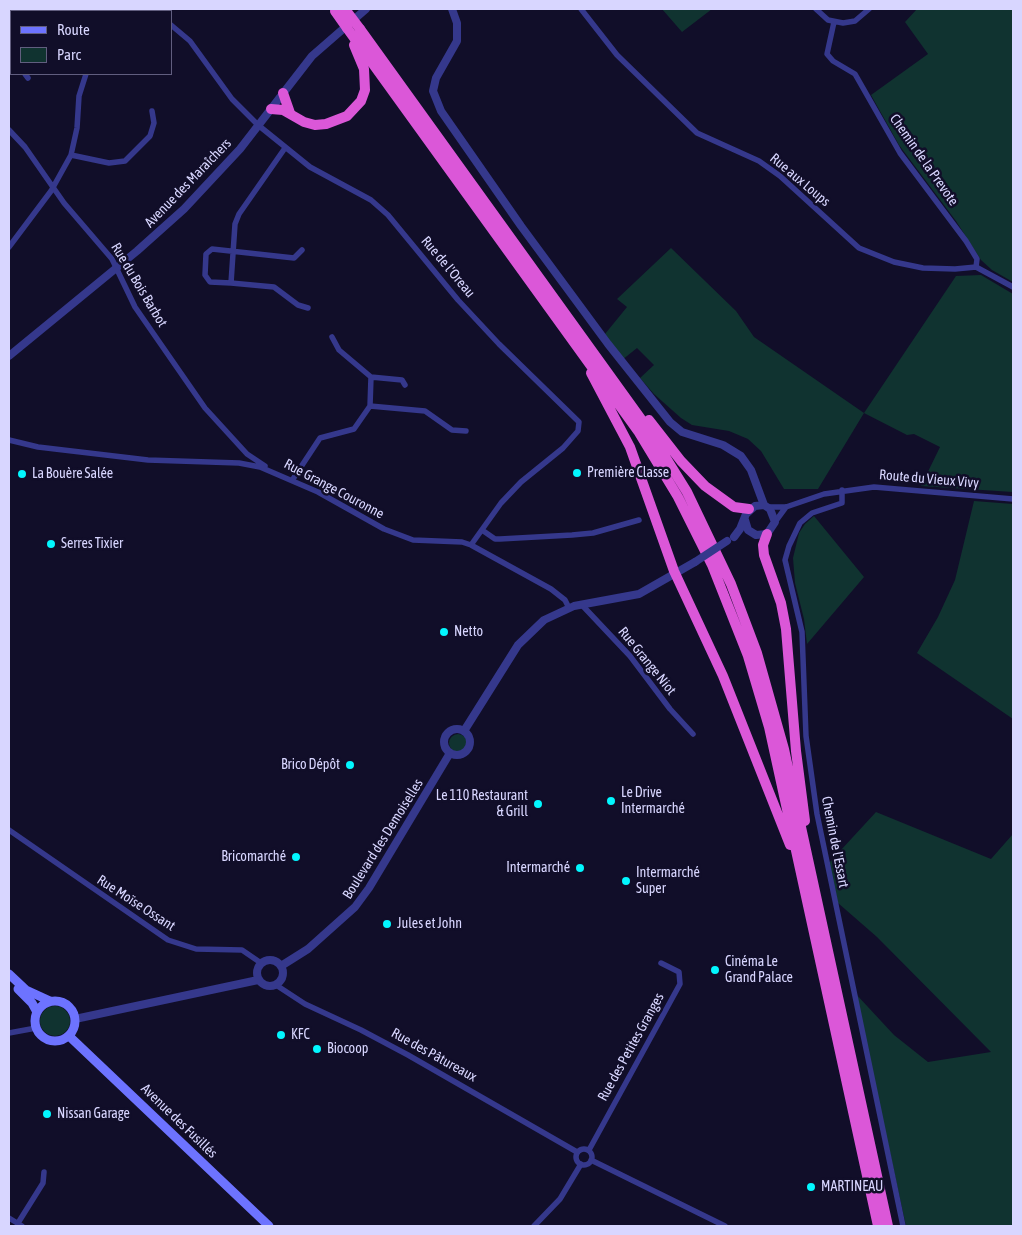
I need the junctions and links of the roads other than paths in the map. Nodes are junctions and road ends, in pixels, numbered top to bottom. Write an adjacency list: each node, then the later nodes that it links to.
1 (345, 9): 10 (highway, bridge)
2 (366, 9): 12 (street, Avenue des Maraîchers)
3 (452, 9): 42 (street)
4 (581, 9): 24 (street, Rue aux Loups)
5 (816, 9): 8 (street)
6 (869, 9): 8 (street)
7 (334, 10): 10 (highway, bridge)
8 (834, 22): 24 (street, Chemin de la Prevote)
9 (172, 26): 16 (street, Rue de l'Oreau)
10 (352, 32): 15 (highway); 30 (highway); 33 (highway)
11 (86, 75): 19 (street)
12 (283, 93): 13 (street, Avenue des Maraîchers); 15 (highway)
13 (271, 109): 15 (highway); 16 (street, Avenue des Maraîchers)
14 (152, 111): 19 (street)
15 (290, 113)
16 (258, 125): 18 (street, Rue de l'Oreau); 25 (street, Avenue des Maraîchers)
17 (9, 130): 20 (street, Rue du Bois Barbot)
18 (285, 148): 23 (street); 51 (street, Rue de l'Oreau)
19 (71, 155): 20 (street)
20 (53, 187): 21 (street); 25 (street, Rue du Bois Barbot)
21 (9, 247)
22 (302, 250): 23 (street)
23 (233, 251): 26 (street); 26 (street)
24 (976, 267): 27 (street)
25 (116, 268): 31 (street, Avenue des Maraîchers); 38 (street, Rue du Bois Barbot)
26 (231, 282): 28 (street)
27 (1013, 288)
28 (308, 308)
29 (332, 337): 32 (street)
30 (581, 352): 56 (highway); 63 (highway)
31 (9, 356)
32 (371, 378): 34 (street); 35 (street)
33 (616, 384): 47 (highway); 63 (highway)
34 (405, 385)
35 (370, 406): 36 (street); 41 (street)
36 (466, 431)
37 (9, 440): 39 (street, Rue Grange Couronne)
38 (247, 454): 39 (street); 40 (street, Rue du Bois Barbot)
39 (248, 464): 40 (street, Rue Grange Couronne)
40 (271, 470): 41 (street, Rue Grange Couronne)
41 (293, 479): 55 (street, Rue Grange Couronne)
42 (758, 489): 45 (street); 47 (street)
43 (842, 490): 44 (street, Route du Vieux Vivy); 46 (street, Route du Vieux Vivy); 89 (street, Chemin de l'Essart)
44 (1013, 499)
45 (765, 506): 46 (street, Route du Vieux Vivy); 47 (street); 50 (street)
46 (786, 507): 50 (street)
47 (752, 508): 49 (street)
48 (639, 520): 51 (street)
49 (744, 520): 52 (street); 54 (street)
50 (775, 522): 53 (street)
51 (482, 530): 55 (street, Rue de l'Oreau)
52 (752, 533): 53 (street); 54 (street)
53 (767, 534): 63 (highway)
54 (730, 539): 56 (street, bridge)
55 (471, 545): 58 (street, Rue Grange Couronne)
56 (675, 575): 57 (street); 63 (highway)
57 (581, 604): 58 (street); 60 (street, Rue Grange Niot)
58 (569, 608): 59 (street)
59 (464, 731): 61 (street); 61 (street)
60 (693, 734)
61 (450, 754): 66 (street, Boulevard des Demoiselles)
62 (9, 830): 64 (street, Rue Moïse Ossant)
63 (805, 870): 87 (highway); 88 (highway)
64 (261, 963): 66 (street); 69 (street)
65 (662, 963): 77 (street, Rue des Petites Granges)
66 (280, 966): 70 (street)
67 (9, 974): 71 (main road)
68 (9, 980): 72 (main road)
69 (258, 980): 70 (street); 73 (street)
70 (276, 985): 78 (street, Rue des Pâtureaux)
71 (50, 1002): 72 (main road); 73 (main road)
72 (37, 1012): 74 (main road)
73 (76, 1019): 76 (main road)
74 (36, 1028): 75 (street); 76 (main road)
75 (9, 1033)
76 (69, 1036): 84 (main road, Avenue des Fusillés)
77 (589, 1150): 78 (street); 79 (street)
78 (577, 1152): 80 (street)
79 (592, 1160): 80 (street); 86 (street)
80 (581, 1164): 85 (street)
81 (44, 1172): 83 (street)
82 (9, 1218): 83 (street)
83 (20, 1225)
84 (269, 1226)
85 (534, 1226)
86 (725, 1226)
87 (878, 1226)
88 (888, 1226)
89 (903, 1226)

